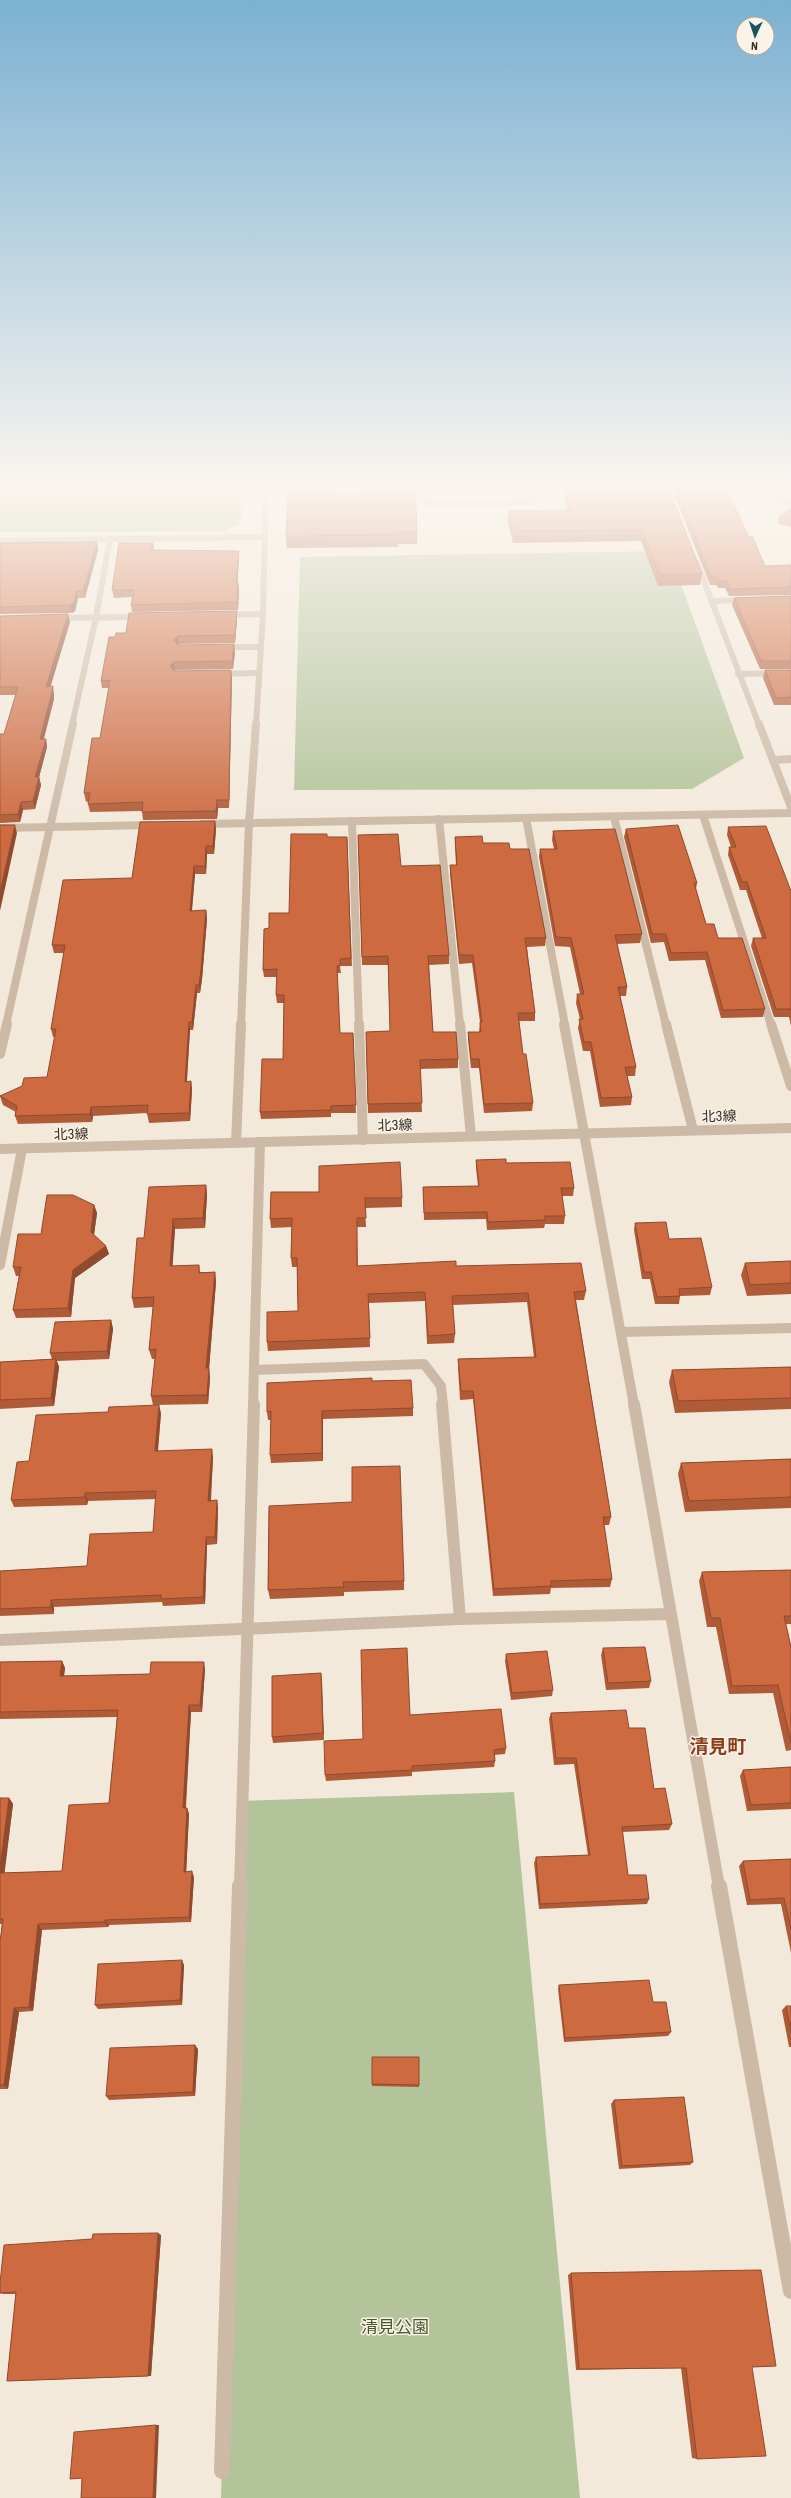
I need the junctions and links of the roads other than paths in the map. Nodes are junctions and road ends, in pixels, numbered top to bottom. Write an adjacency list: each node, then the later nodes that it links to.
1 (99, 604): 8 (street)
2 (263, 604): 4 (street)
3 (712, 604): 14 (street)
4 (263, 614): 5 (street); 10 (street)
5 (215, 615)
6 (152, 616): 8 (street)
7 (44, 618): 8 (street)
8 (96, 618): 27 (street)
9 (216, 647): 10 (street)
10 (261, 647): 11 (street)
11 (259, 673): 13 (street); 24 (street)
12 (791, 673): 14 (street)
13 (213, 674)
14 (738, 674): 16 (street)
15 (791, 759): 16 (street)
16 (773, 760): 17 (street)
17 (791, 807)
18 (791, 812): 19 (street)
19 (703, 815): 20 (street); 30 (street)
20 (614, 817): 21 (street); 32 (street)
21 (526, 818): 22 (street); 33 (street)
22 (439, 819): 23 (street); 34 (street)
23 (352, 821): 24 (street); 35 (street)
24 (249, 823): 25 (street); 37 (street)
25 (193, 824)
26 (161, 825): 27 (street)
27 (50, 827): 28 (street); 29 (street)
28 (0, 828)
29 (0, 1054)
30 (791, 1086)
31 (791, 1128): 32 (street, 北3線)
32 (693, 1130): 33 (street, 北3線)
33 (584, 1133): 34 (street, 北3線); 42 (street)
34 (471, 1136): 35 (street, 北3線)
35 (363, 1140): 36 (street, 北3線)
36 (260, 1142): 37 (street, 北3線); 43 (street)
37 (236, 1143): 39 (street, 北3線)
38 (0, 1149): 39 (street, 北3線)
39 (22, 1149): 40 (street)
40 (0, 1265)
41 (791, 1328): 42 (street)
42 (622, 1332): 44 (street)
43 (254, 1370): 45 (street); 46 (street)
44 (670, 1614): 45 (street); 48 (street)
45 (460, 1619): 46 (street)
46 (248, 1628): 47 (street); 49 (street)
47 (0, 1640)
48 (791, 2291)
49 (222, 2471)

